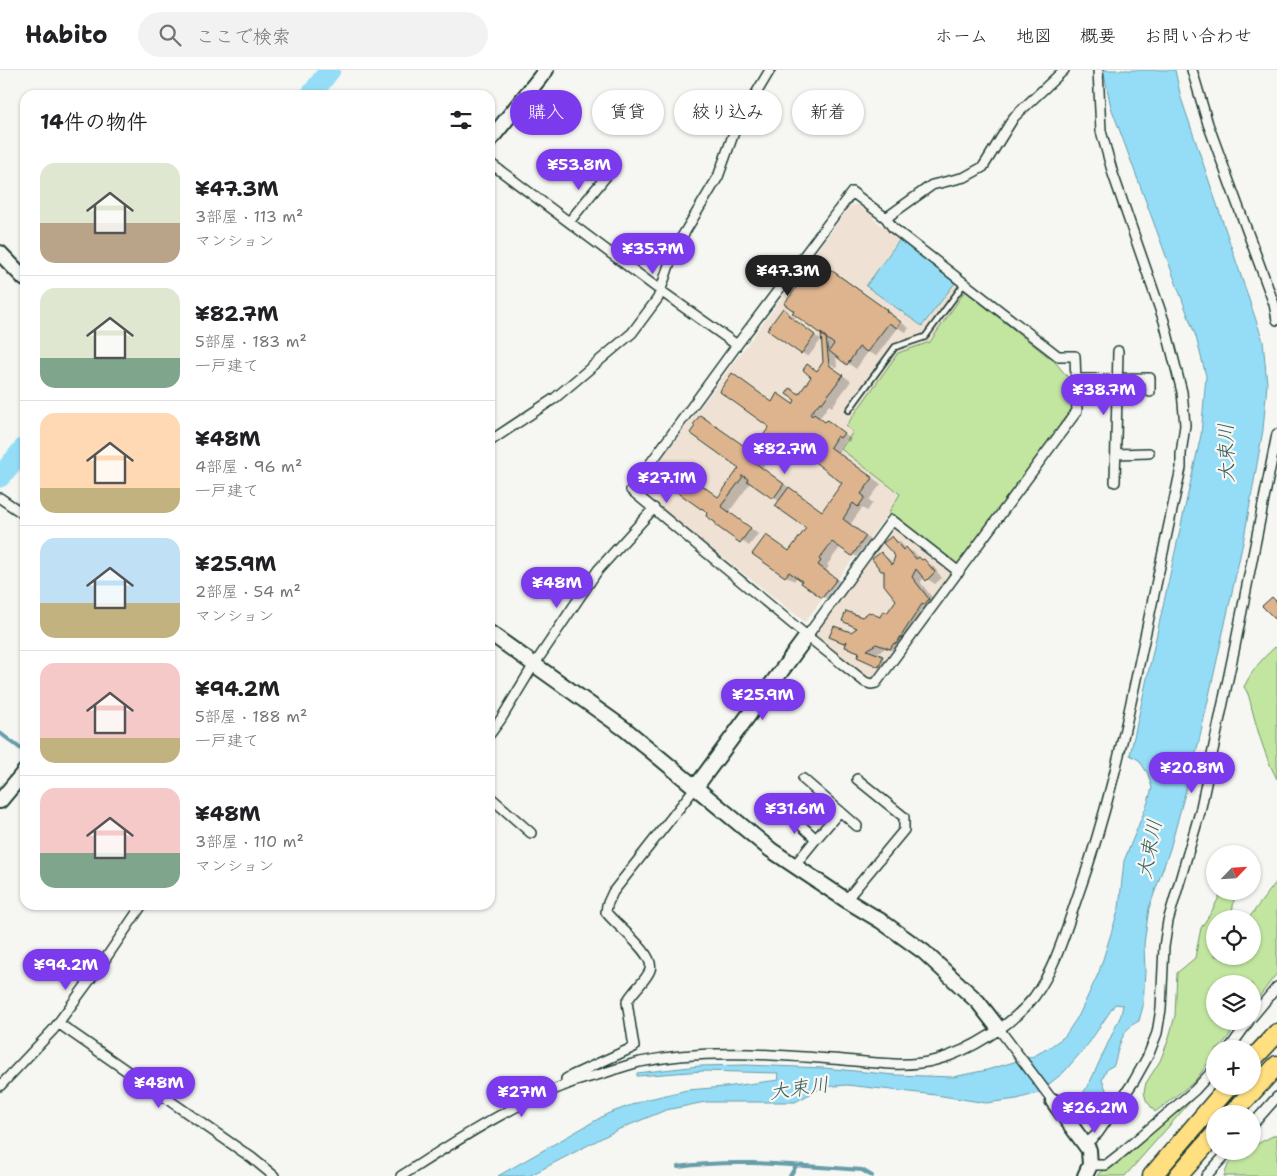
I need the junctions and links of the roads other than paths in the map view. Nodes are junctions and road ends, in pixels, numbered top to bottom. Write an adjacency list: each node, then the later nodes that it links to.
1 (546, 70): 6 (street)
2 (770, 70): 14 (street)
3 (1098, 70): 53 (street)
4 (1192, 70): 15 (street)
5 (1061, 71): 9 (street)
6 (495, 134)
7 (495, 167): 10 (street)
8 (608, 174): 10 (street)
9 (886, 218): 13 (street); 17 (street)
10 (569, 222): 14 (street)
11 (0, 253): 12 (street)
12 (20, 274)
13 (964, 284): 20 (street); 22 (lane)
14 (660, 291): 17 (street); 24 (street)
15 (1275, 304): 16 (street)
16 (1277, 320)
17 (737, 346): 29 (street)
18 (1118, 350): 19 (street)
19 (1117, 378): 20 (street); 21 (street); 26 (street)
20 (1076, 380): 31 (street)
21 (1150, 392)
22 (849, 410)
23 (1277, 434): 66 (street)
24 (495, 438)
25 (1149, 453): 26 (street)
26 (1116, 454): 27 (street)
27 (1115, 482)
28 (0, 498): 30 (street)
29 (654, 508): 32 (street); 34 (street)
30 (20, 512)
31 (959, 572): 32 (street); 32 (street)
32 (807, 636): 39 (street)
33 (495, 637): 34 (street)
34 (534, 664): 35 (street); 39 (street)
35 (495, 727)
36 (20, 777): 40 (street)
37 (803, 778): 43 (street)
38 (857, 780): 48 (street)
39 (696, 788): 47 (street); 58 (street)
40 (0, 801)
41 (495, 801): 45 (street)
42 (779, 805): 46 (street)
43 (840, 811): 44 (street); 46 (street)
44 (857, 826)
45 (531, 833)
46 (816, 838): 47 (street)
47 (794, 866): 48 (street)
48 (846, 900): 53 (street)
49 (139, 910): 52 (street)
50 (1277, 988): 51 (street)
51 (1261, 1007)
52 (58, 1024): 59 (street); 70 (street)
53 (1002, 1031): 58 (street); 62 (street)
54 (1277, 1034): 55 (highway)
55 (1261, 1051)
56 (1277, 1065): 63 (highway)
57 (1206, 1078): 68 (street)
58 (566, 1084): 69 (street)
59 (0, 1086)
60 (1220, 1095): 71 (highway)
61 (1277, 1098): 64 (street)
62 (1053, 1101): 66 (street)
63 (1240, 1105)
64 (1261, 1115)
65 (1206, 1144): 72 (highway)
66 (1085, 1145): 68 (street)
67 (1221, 1160): 73 (street)
68 (1088, 1170)
69 (405, 1175)
70 (274, 1176)
71 (1152, 1176)
72 (1178, 1176)
73 (1206, 1176)

